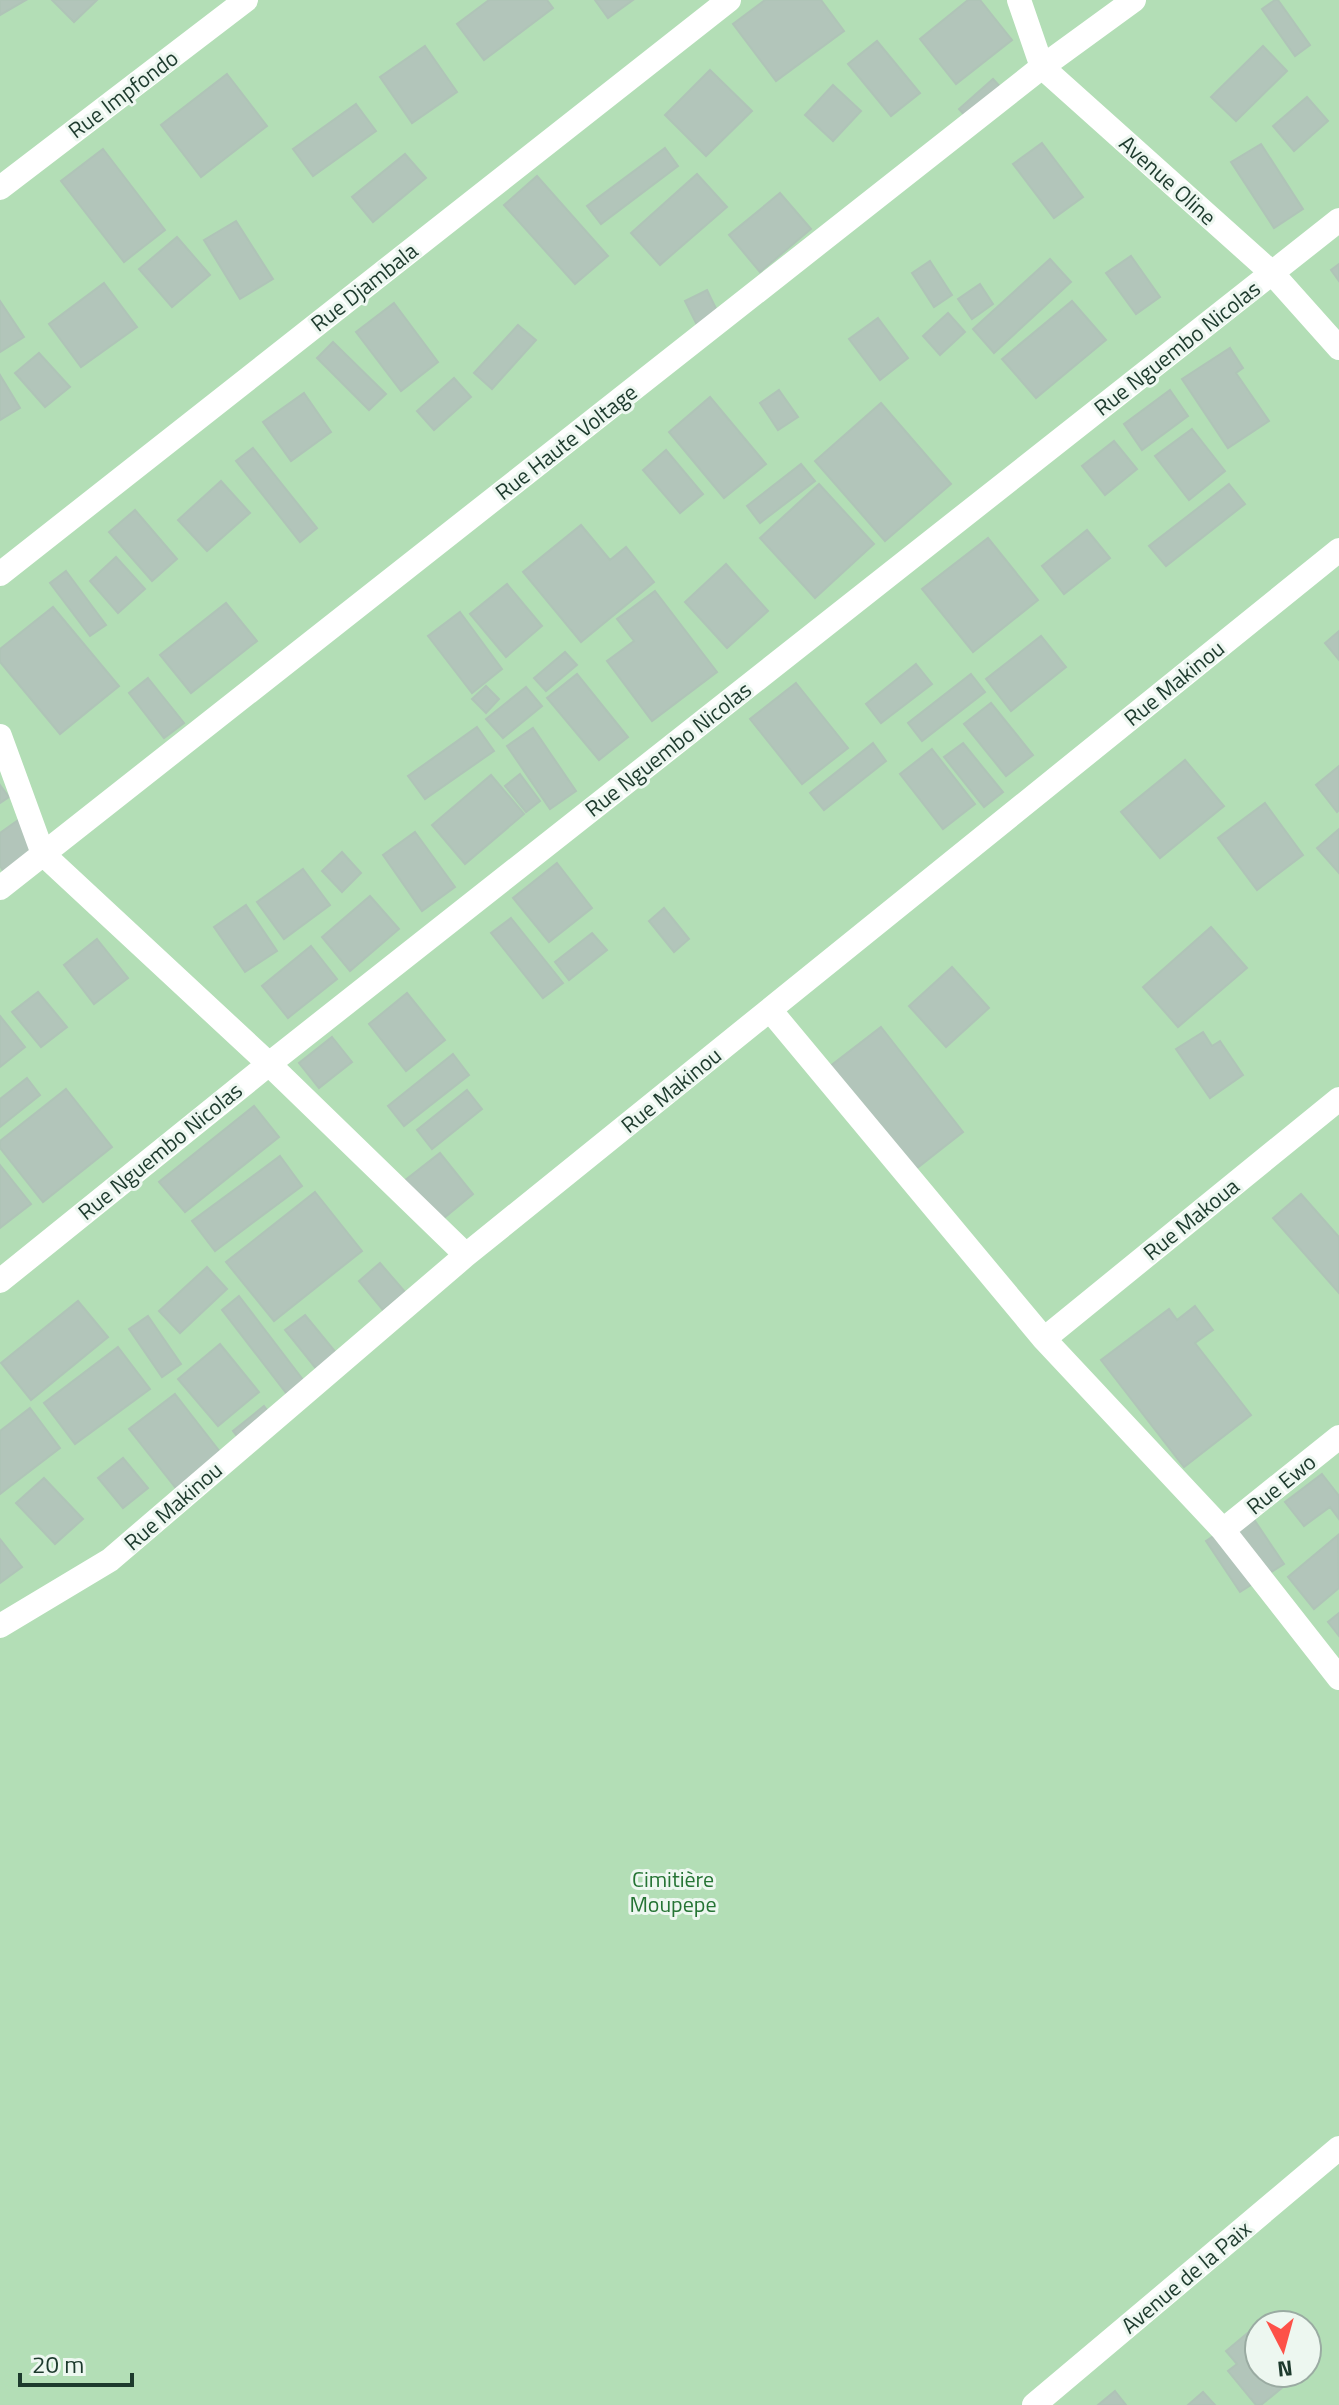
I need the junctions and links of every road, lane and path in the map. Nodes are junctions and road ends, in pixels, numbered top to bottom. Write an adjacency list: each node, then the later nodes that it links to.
1 (246, 0): 6 (street, Rue Impfondo)
2 (729, 0): 11 (street, Rue Djambala)
3 (1019, 0): 5 (street, Avenue Oline)
4 (1134, 0): 5 (street, Rue Haute Voltage)
5 (1042, 67): 8 (street, Avenue Oline); 13 (street, Rue Haute Voltage)
6 (0, 188)
7 (1339, 220): 8 (street, Rue Nguembo Nicolas)
8 (1272, 273): 9 (street, Avenue Oline); 16 (street, Rue Nguembo Nicolas)
9 (1339, 348)
10 (1339, 550): 15 (street, Rue Makinou)
11 (0, 574)
12 (0, 736): 13 (street)
13 (43, 854): 14 (street, Rue Haute Voltage); 16 (street)
14 (0, 888)
15 (770, 1010): 18 (street, Rue Makinou); 20 (street)
16 (269, 1064): 18 (street); 19 (street, Rue Nguembo Nicolas)
17 (1339, 1099): 20 (street, Rue Makoua)
18 (466, 1255): 23 (street, Rue Makinou)
19 (0, 1281)
20 (1044, 1339): 22 (street)
21 (1339, 1437): 22 (street, Rue Ewo)
22 (1223, 1530): 24 (street)
23 (0, 1626)
24 (1339, 1678)
25 (1339, 2148): 26 (street, Avenue de la Paix)
26 (1048, 2401)

